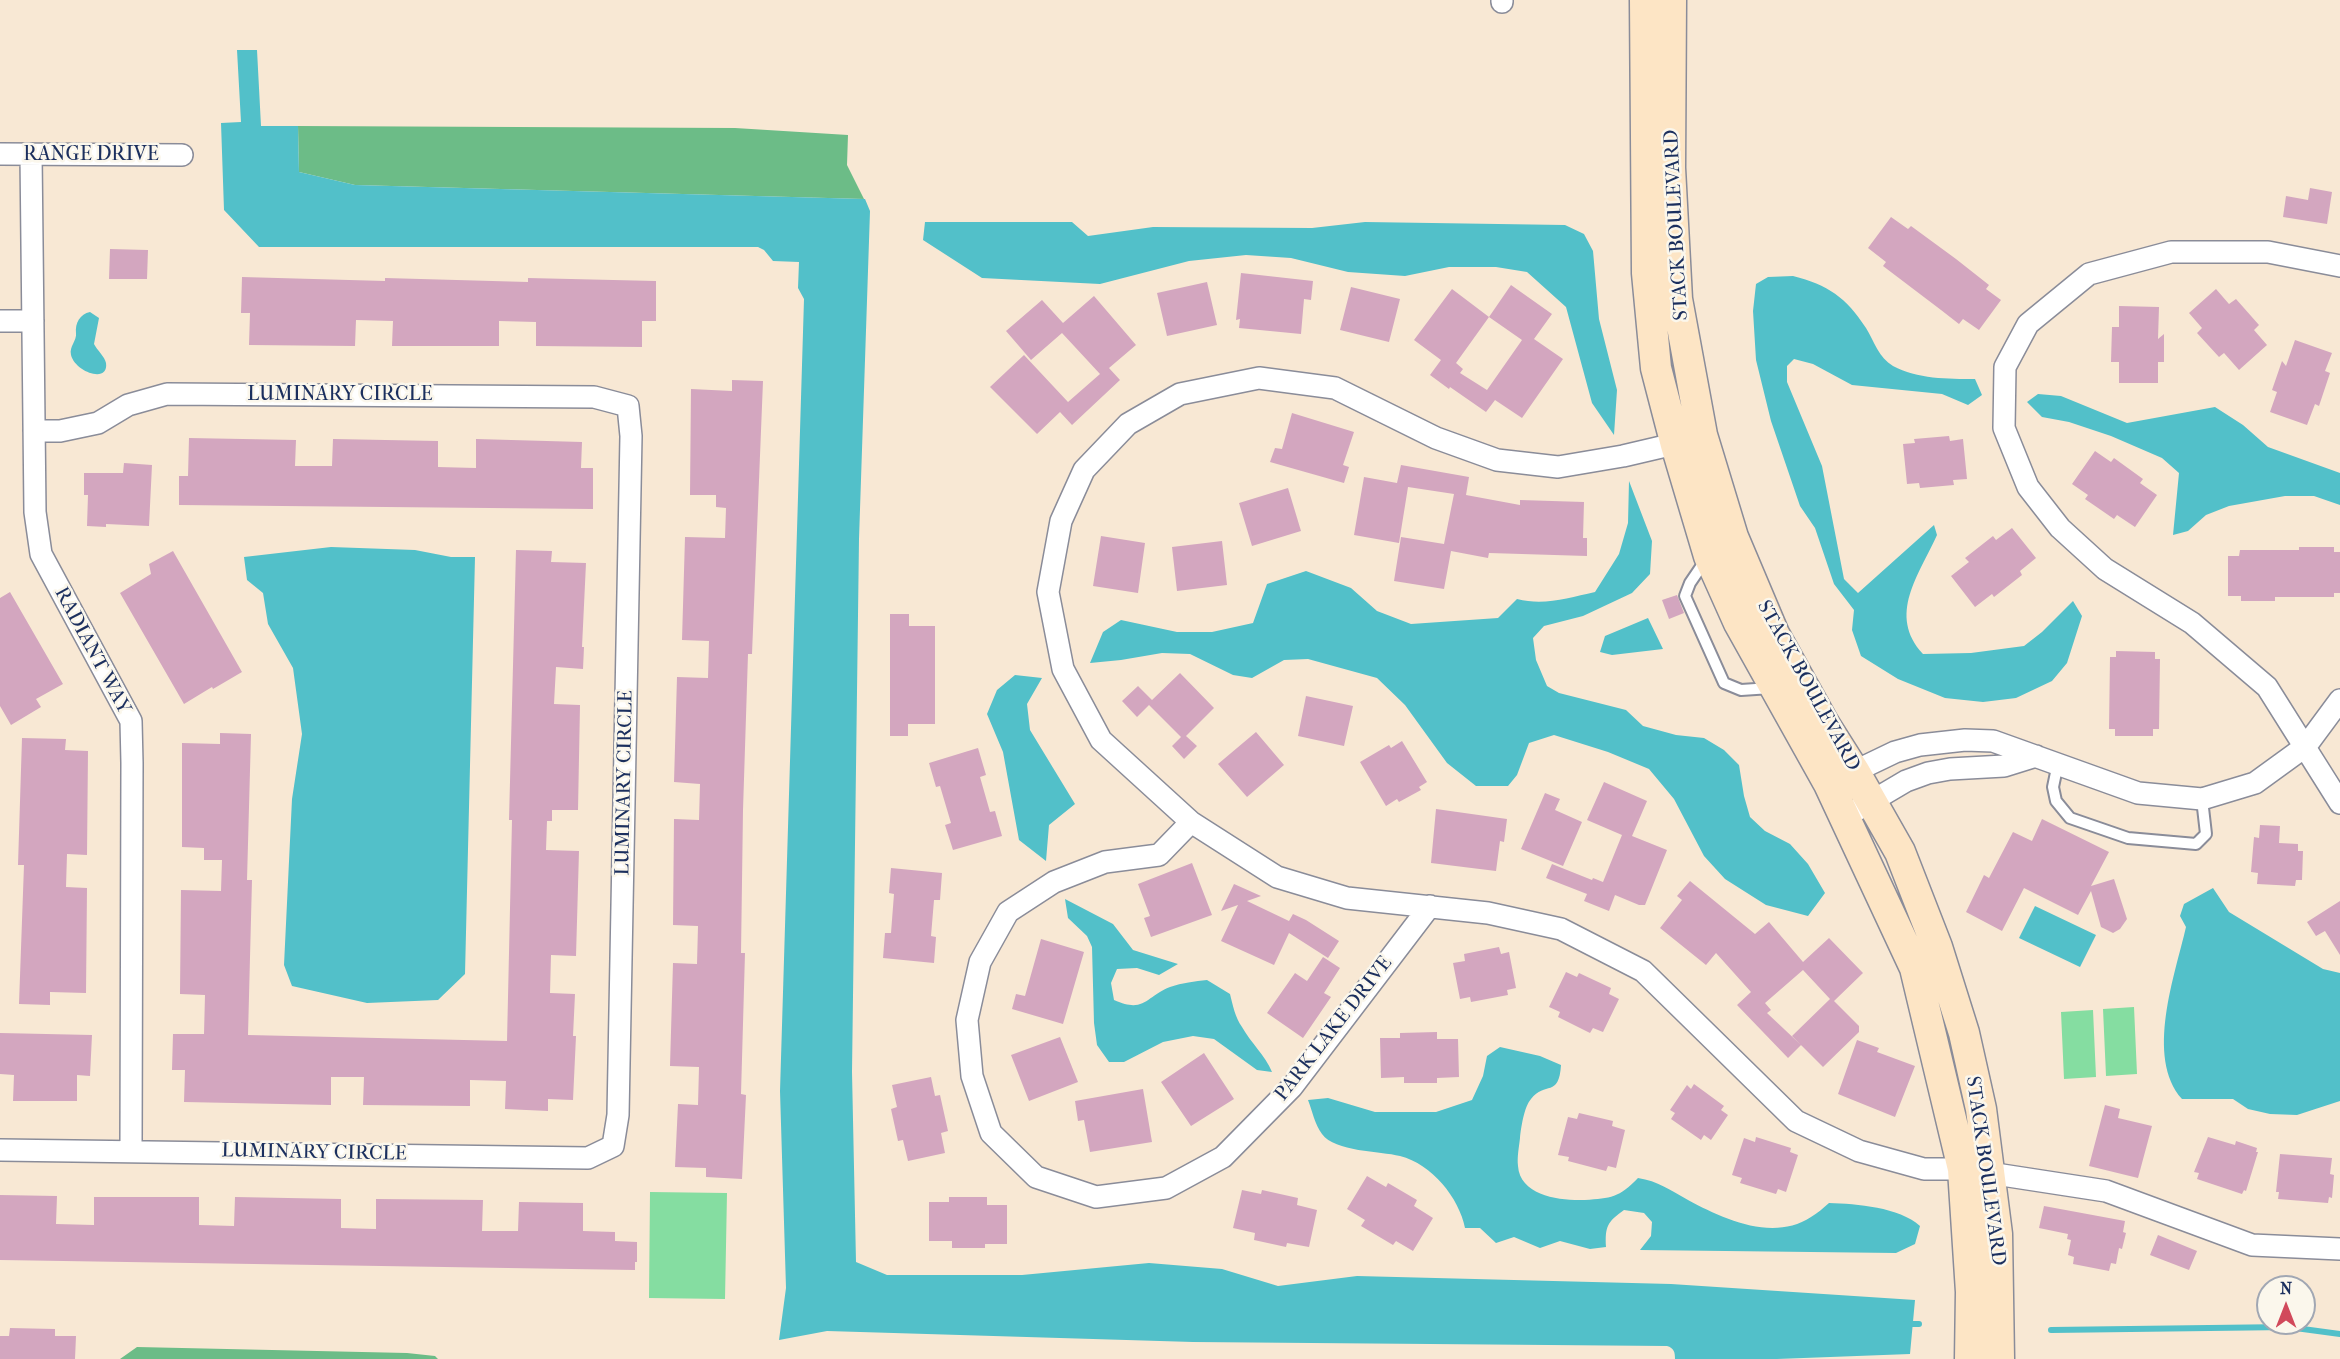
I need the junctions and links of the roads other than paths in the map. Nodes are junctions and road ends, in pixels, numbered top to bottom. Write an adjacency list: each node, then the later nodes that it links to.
1 (1646, 0): 10 (street, STACK BOULEVARD)
2 (1671, 0): 10 (street, STACK BOULEVARD)
3 (0, 154): 4 (street, RANGE DRIVE)
4 (31, 154): 5 (street, RANGE DRIVE); 8 (street, RADIANT WAY)
5 (182, 155)
6 (2340, 266): 14 (street)
7 (0, 321): 8 (street)
8 (33, 321): 9 (street, RADIANT WAY)
9 (34, 432): 25 (street, RADIANT WAY); 25 (street, LUMINARY CIRCLE)
10 (1689, 440): 11 (street, STACK BOULEVARD); 17 (street, STACK BOULEVARD); 22 (street)
11 (1709, 556): 12 (street, STACK BOULEVARD); 12 (lane)
12 (1774, 688): 17 (street, STACK BOULEVARD)
13 (2340, 700): 14 (street)
14 (2306, 746): 18 (street); 20 (street)
15 (2036, 756): 16 (street); 17 (street); 19 (street)
16 (2058, 763): 18 (street); 18 (lane)
17 (1841, 777): 19 (street, STACK BOULEVARD); 21 (street, STACK BOULEVARD)
18 (2202, 799)
19 (1872, 801): 21 (street); 26 (street, STACK BOULEVARD)
20 (2340, 803)
21 (1845, 817): 26 (street, STACK BOULEVARD)
22 (1191, 822): 23 (street); 23 (street, PARK LAKE DRIVE)
23 (1430, 906): 26 (street)
24 (0, 1150): 25 (street, LUMINARY CIRCLE)
25 (130, 1150)
26 (1976, 1171): 27 (street); 28 (street, STACK BOULEVARD); 29 (street, STACK BOULEVARD)
27 (2340, 1250)
28 (1970, 1359)
29 (1999, 1359)

